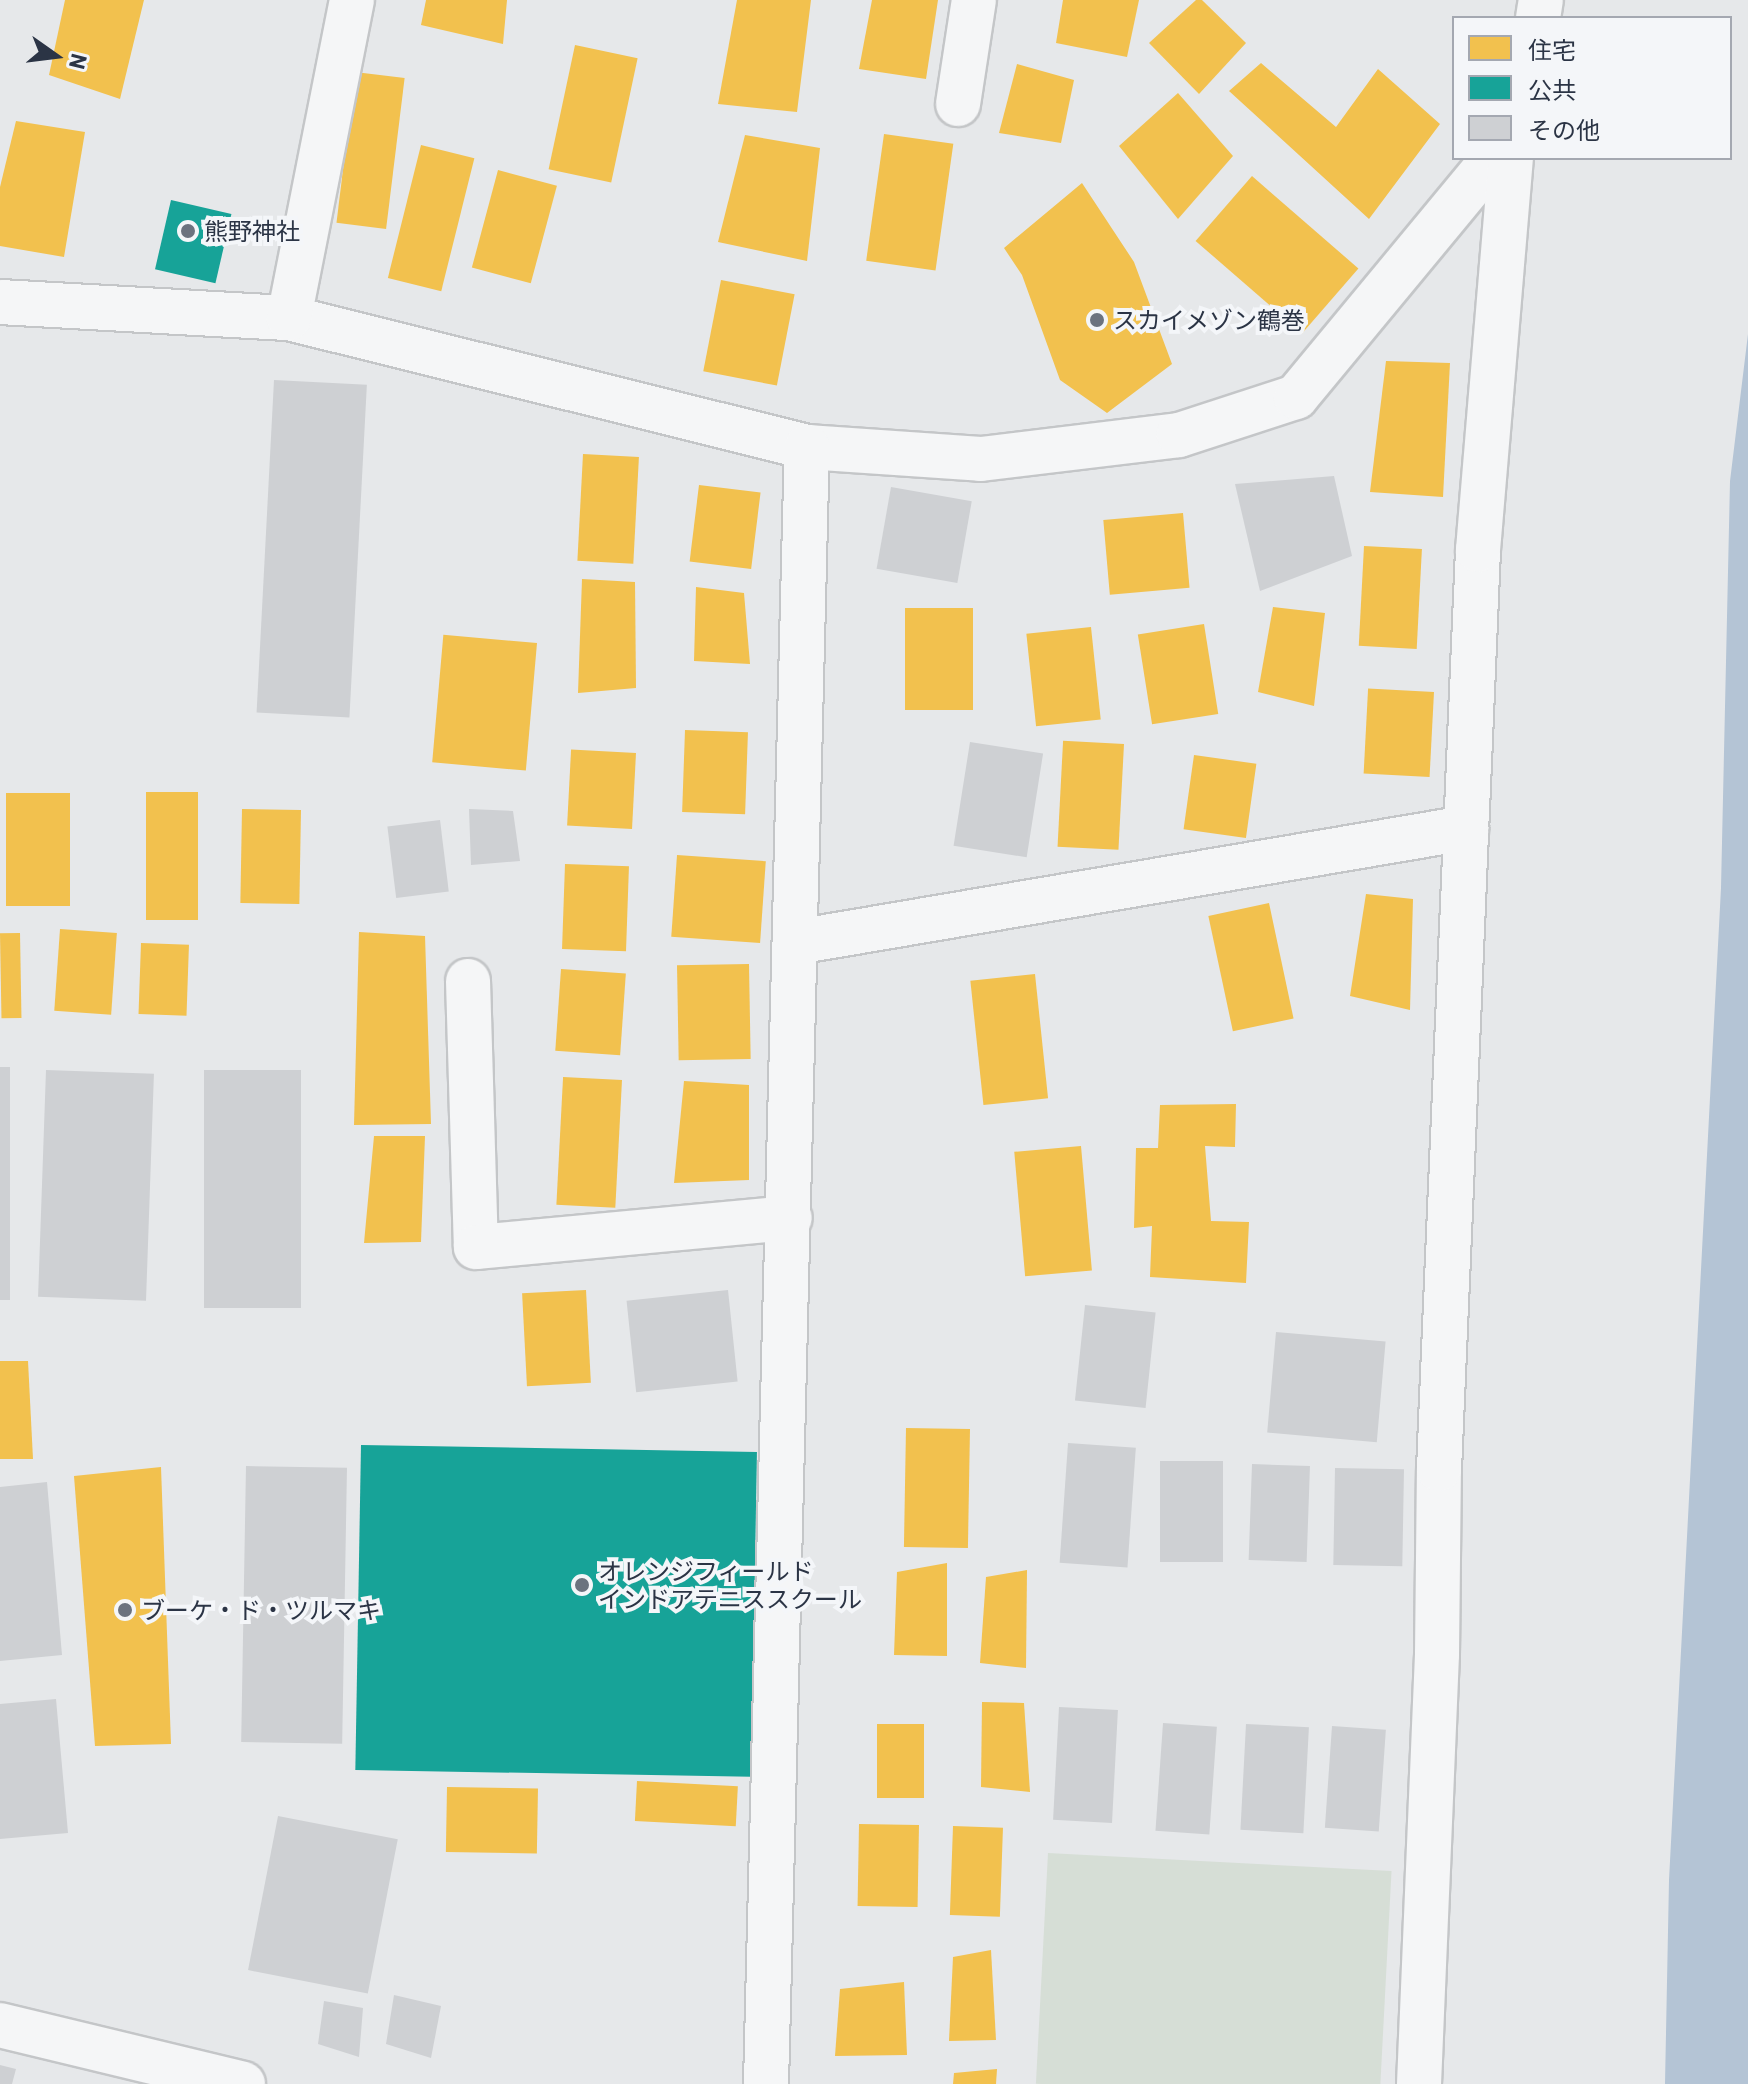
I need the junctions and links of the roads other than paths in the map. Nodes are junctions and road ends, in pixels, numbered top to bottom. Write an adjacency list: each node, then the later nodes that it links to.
1 (352, 0): 7 (street)
2 (974, 0): 3 (street)
3 (958, 104)
4 (1492, 160): 8 (street)
5 (1511, 160): 9 (street)
6 (0, 302): 7 (street)
7 (289, 318): 8 (street)
8 (807, 447): 10 (street)
9 (1466, 828): 10 (street); 16 (street)
10 (796, 942): 12 (street)
11 (468, 981): 12 (street)
12 (790, 1218): 15 (street)
13 (0, 2025): 14 (street)
14 (243, 2084)
15 (766, 2084)
16 (1419, 2084)

